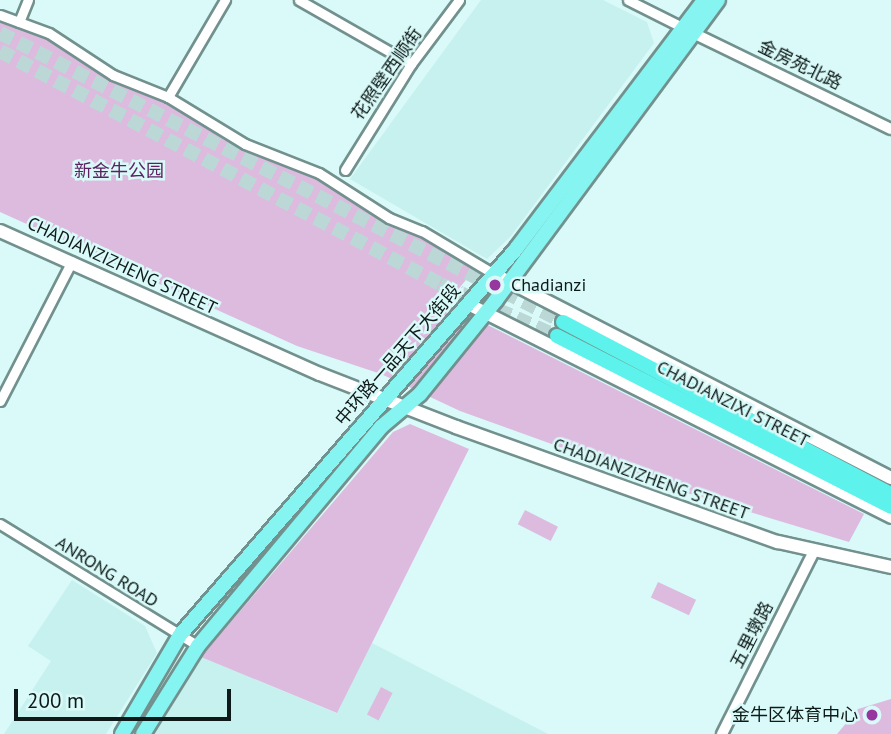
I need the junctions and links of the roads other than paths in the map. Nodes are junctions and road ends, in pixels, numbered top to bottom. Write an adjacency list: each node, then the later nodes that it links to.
1 (28, 0): 9 (street)
2 (225, 0): 12 (street)
3 (299, 0): 11 (street)
4 (459, 0): 11 (street, 花照壁西顺街)
5 (628, 0): 10 (street)
6 (704, 0): 10 (main road, 中环路一品天下大街段)
7 (718, 0): 10 (main road, 中环路一品天下大街段)
8 (0, 15): 9 (street)
9 (19, 22): 12 (street)
10 (688, 30): 13 (street, 金房苑北路); 17 (main road, 中环路一品天下大街段); 18 (main road, 中环路一品天下大街段)
11 (411, 64): 14 (street, 花照壁西顺街)
12 (168, 97): 17 (street)
13 (891, 129)
14 (345, 170)
15 (0, 231): 16 (main road, CHADIANZIZHENG STREET)
16 (72, 261): 21 (main road, CHADIANZIZHENG STREET); 22 (street)
17 (494, 274): 18 (main road); 19 (main road, 中环路一品天下大街段)
18 (509, 284): 20 (main road, 中环路一品天下大街段); 24 (main road)
19 (468, 303): 20 (main road); 21 (main road, 中环路一品天下大街段)
20 (485, 313): 23 (main road, 中环路一品天下大街段); 26 (main road)
21 (384, 399): 23 (main road, CHADIANZIZHENG STREET); 30 (main road, 中环路一品天下大街段)
22 (0, 401)
23 (404, 407): 28 (main road, CHADIANZIZHENG STREET); 31 (main road, 中环路一品天下大街段)
24 (890, 487): 25 (highway, CHADIANZIXI STREET)
25 (891, 507)
26 (891, 517)
27 (0, 524): 30 (street, ANRONG ROAD)
28 (814, 551): 29 (main road, CHADIANZIZHENG STREET); 34 (street, 五里墩路)
29 (891, 567)
30 (180, 635): 31 (street, ANRONG ROAD); 32 (main road, 中环路一品天下大街段)
31 (198, 646): 33 (main road, 中环路一品天下大街段)
32 (122, 734)
33 (143, 734)
34 (722, 734)

